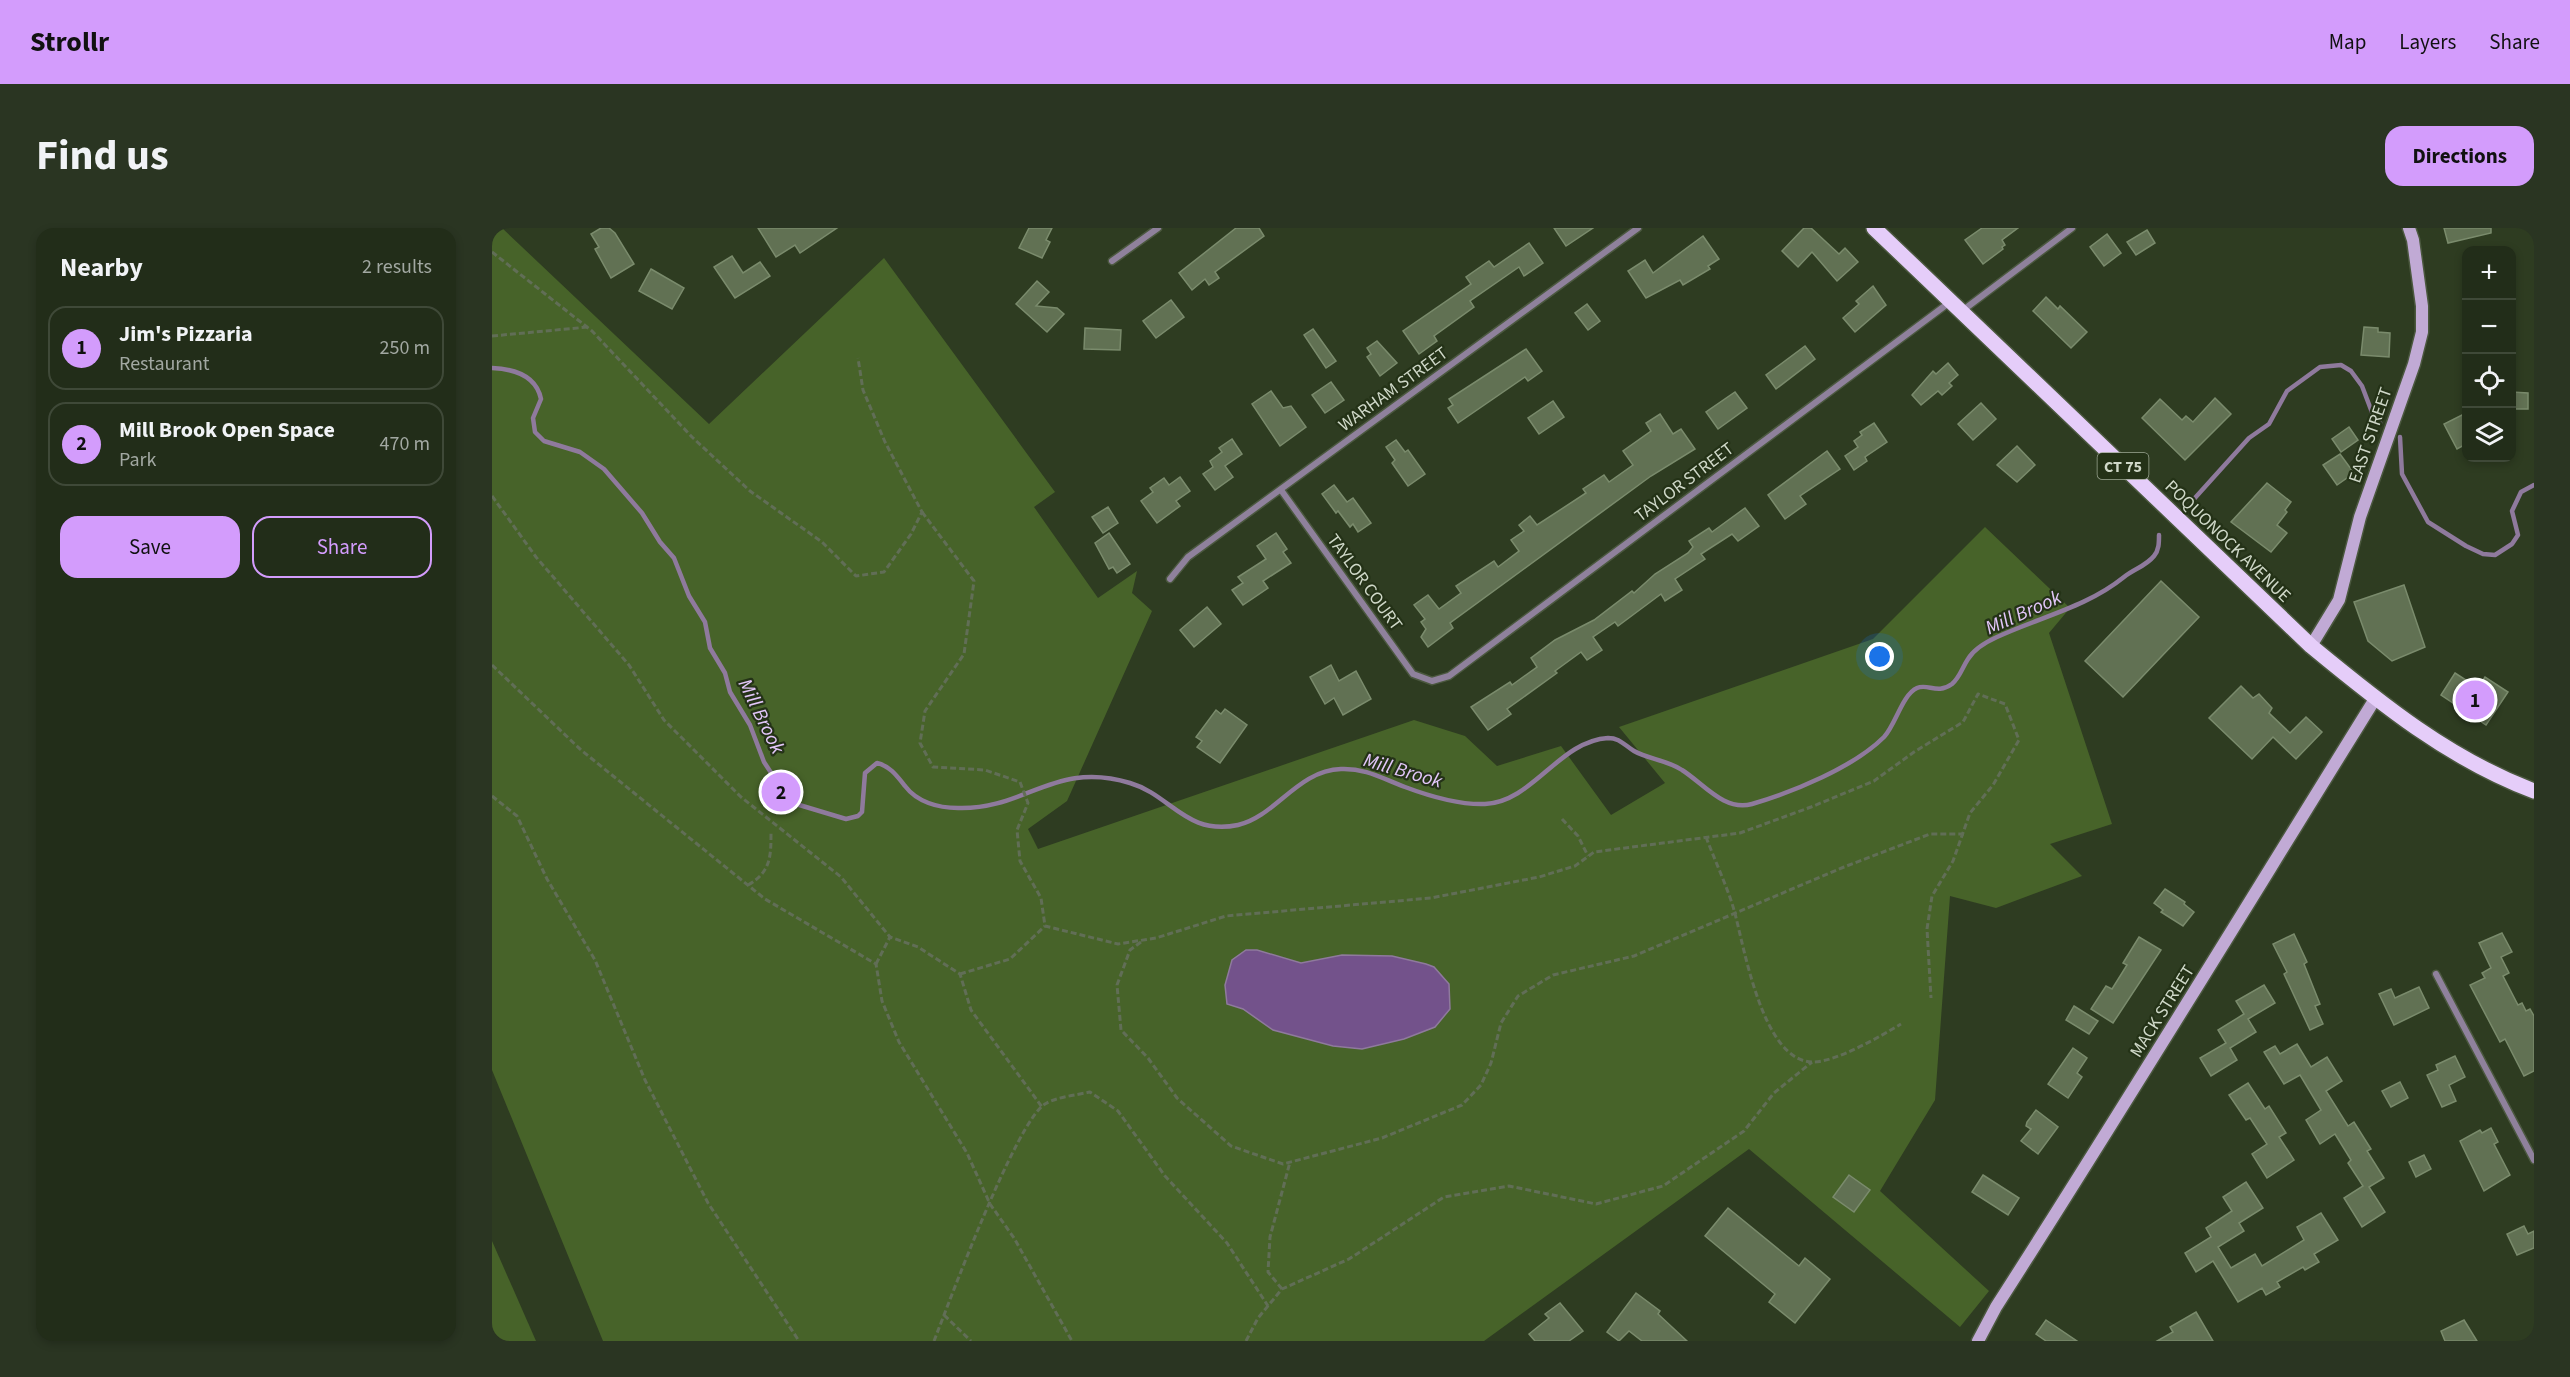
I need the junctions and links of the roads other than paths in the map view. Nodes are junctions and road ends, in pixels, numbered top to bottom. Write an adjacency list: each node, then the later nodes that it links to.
1 (1158, 228): 6 (street)
2 (1638, 228): 8 (street, WARHAM STREET)
3 (1874, 228): 7 (main road, POQUONOCK AVENUE / CT 75)
4 (2072, 228): 7 (street, TAYLOR STREET)
5 (2409, 228): 10 (street, EAST STREET)
6 (1112, 261)
7 (1956, 306): 10 (main road, POQUONOCK AVENUE / CT 75); 11 (street, TAYLOR STREET)
8 (1281, 490): 9 (street, WARHAM STREET); 11 (street, TAYLOR COURT)
9 (1170, 579)
10 (2311, 646): 12 (main road, POQUONOCK AVENUE / CT 75)
11 (1432, 681)
12 (2375, 699): 13 (main road, POQUONOCK AVENUE / CT 75); 16 (street, MACK STREET)
13 (2534, 791)
14 (2436, 974): 15 (street)
15 (2534, 1160)
16 (1978, 1341)

